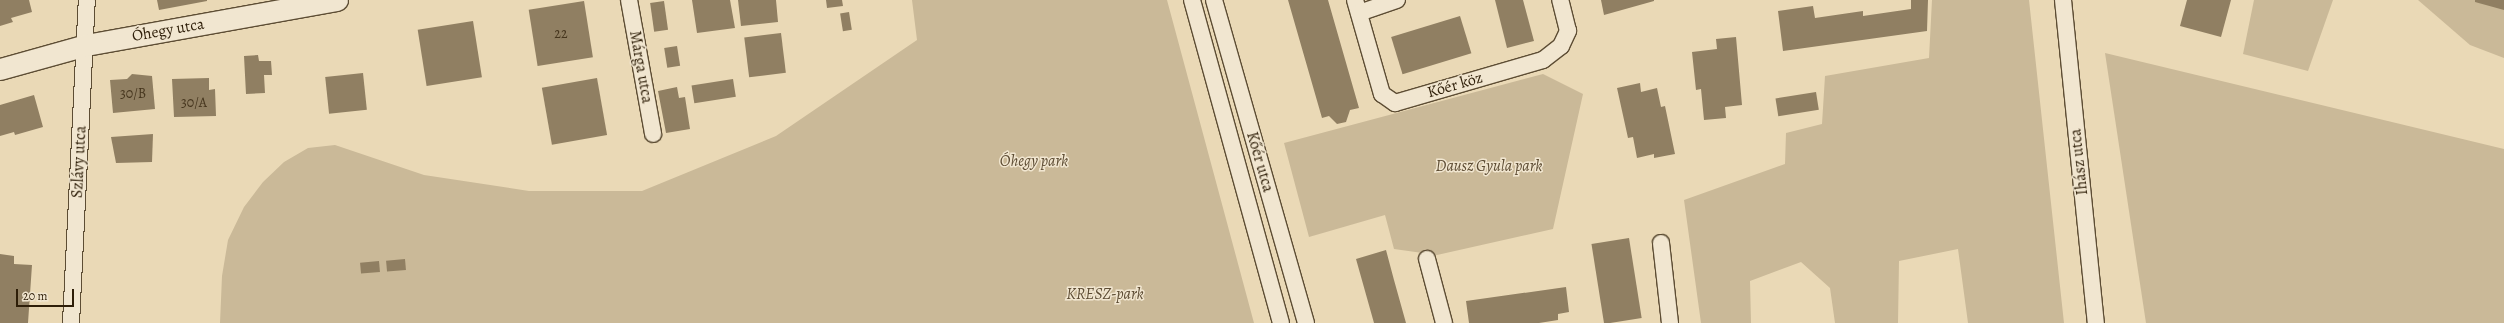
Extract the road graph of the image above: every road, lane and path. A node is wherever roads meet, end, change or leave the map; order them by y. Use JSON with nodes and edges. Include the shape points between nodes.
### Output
{"nodes":[{"id":1,"x":87,"y":0,"type":"edge"},
{"id":2,"x":337,"y":0,"type":"edge"},
{"id":3,"x":629,"y":0,"type":"edge"},
{"id":4,"x":1192,"y":0,"type":"edge"},
{"id":5,"x":1214,"y":0,"type":"edge"},
{"id":6,"x":1397,"y":0,"type":"edge"},
{"id":7,"x":1560,"y":0,"type":"edge"},
{"id":8,"x":2063,"y":0,"type":"edge"},
{"id":9,"x":1357,"y":7,"type":"edge"},
{"id":10,"x":86,"y":45,"type":"junction"},
{"id":11,"x":0,"y":68,"type":"edge"},
{"id":12,"x":653,"y":134,"type":"dead end"},
{"id":13,"x":1661,"y":243,"type":"dead end"},
{"id":14,"x":1427,"y":259,"type":"dead end"},
{"id":15,"x":71,"y":323,"type":"edge"},
{"id":16,"x":1281,"y":323,"type":"edge"},
{"id":17,"x":1306,"y":323,"type":"edge"},
{"id":18,"x":1444,"y":323,"type":"edge"},
{"id":19,"x":1670,"y":323,"type":"edge"},
{"id":20,"x":2096,"y":323,"type":"edge"}],
"edges":[{"from":1,"to":10,"type":"street","name":"Szlávy utca"},
{"from":2,"to":10,"type":"street","name":"Óhegy utca"},
{"from":3,"to":12,"type":"street","name":"Márga utca"},
{"from":4,"to":16,"type":"street","name":"Kőér utca"},
{"from":5,"to":17,"type":"street","name":"Kőér utca"},
{"from":6,"to":9,"type":"street","name":"Kőér köz"},
{"from":7,"to":9,"type":"street","name":"Kőér köz","via":[[1568,31],[1561,46],[1543,60],[1395,102],[1382,94]]},
{"from":8,"to":20,"type":"street","name":"Ihász utca"},
{"from":10,"to":11,"type":"street","name":"Óhegy utca"},
{"from":10,"to":15,"type":"street","name":"Szlávy utca"},
{"from":13,"to":19,"type":"street"},
{"from":14,"to":18,"type":"street"}]}
